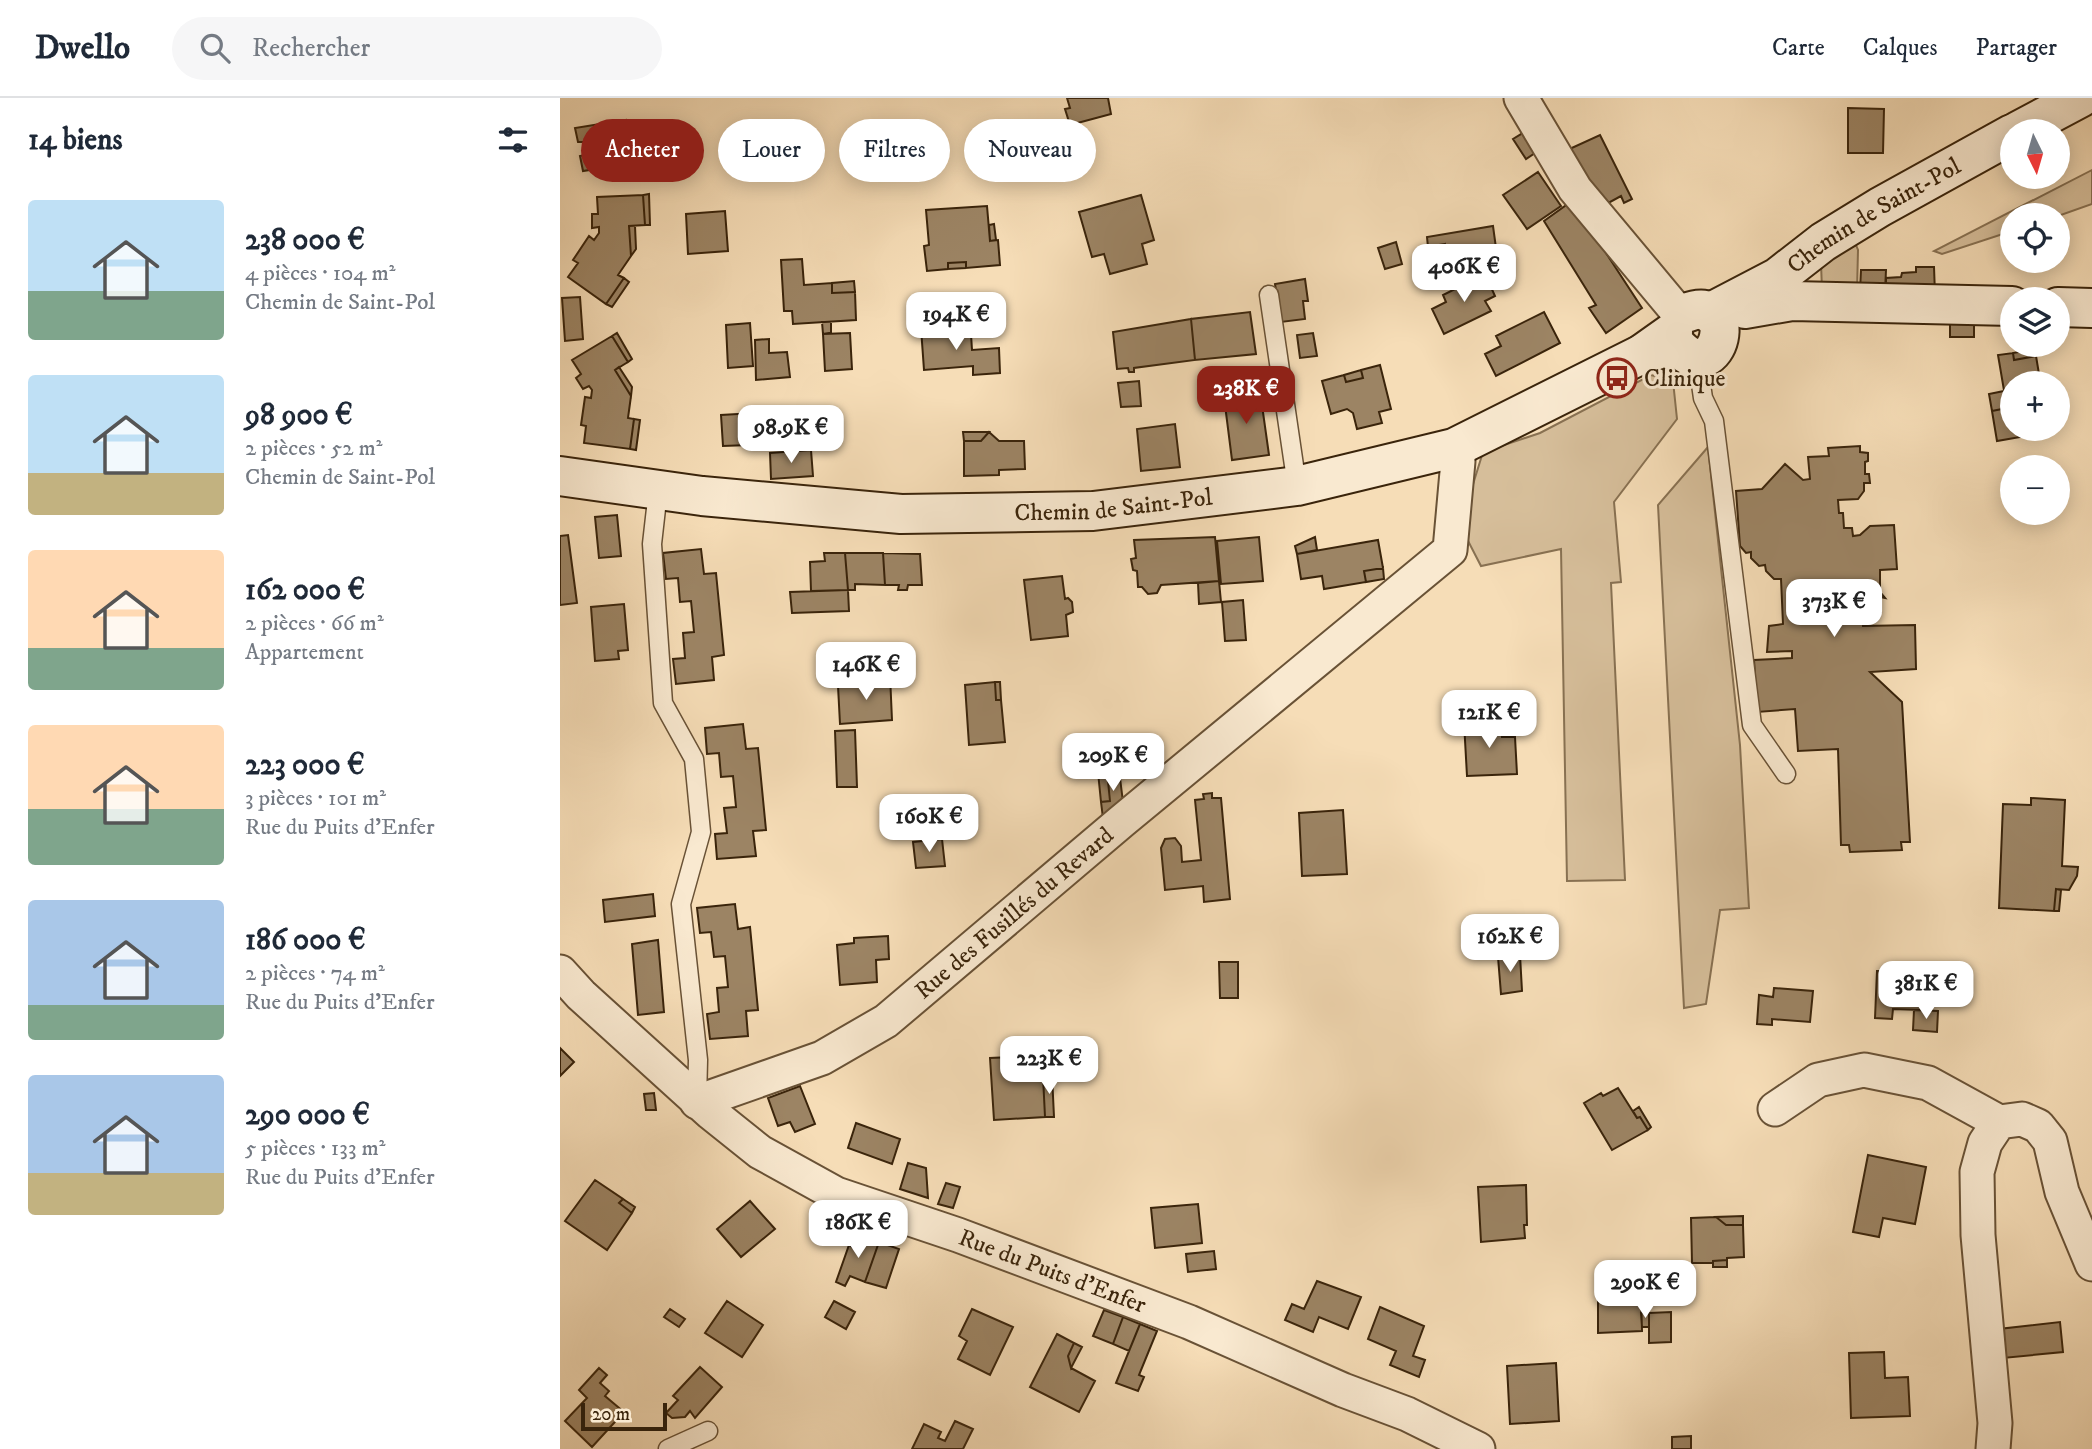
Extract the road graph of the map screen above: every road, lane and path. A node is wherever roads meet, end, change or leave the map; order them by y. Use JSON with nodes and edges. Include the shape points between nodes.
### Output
{"nodes":[{"id":1,"x":1521,"y":98,"type":"edge"},
{"id":2,"x":2080,"y":98,"type":"edge"},
{"id":3,"x":2041,"y":119,"type":"edge"},
{"id":4,"x":2000,"y":141,"type":"edge"},
{"id":5,"x":1269,"y":295,"type":"dead end"},
{"id":6,"x":2000,"y":306,"type":"edge"},
{"id":7,"x":2070,"y":307,"type":"edge"},
{"id":8,"x":2092,"y":308,"type":"edge"},
{"id":9,"x":1696,"y":330,"type":"junction"},
{"id":10,"x":1454,"y":448,"type":"junction"},
{"id":11,"x":560,"y":476,"type":"edge"},
{"id":12,"x":1297,"y":486,"type":"junction"},
{"id":13,"x":658,"y":491,"type":"junction"},
{"id":14,"x":1787,"y":774,"type":"dead end"},
{"id":15,"x":560,"y":972,"type":"edge"},
{"id":16,"x":697,"y":1102,"type":"junction"},
{"id":17,"x":1774,"y":1109,"type":"dead end"},
{"id":18,"x":1999,"y":1122,"type":"junction"},
{"id":19,"x":2092,"y":1264,"type":"edge"},
{"id":20,"x":1407,"y":1414,"type":"junction"},
{"id":21,"x":708,"y":1431,"type":"dead end"},
{"id":22,"x":668,"y":1449,"type":"edge"},
{"id":23,"x":1427,"y":1449,"type":"edge"},
{"id":24,"x":1478,"y":1449,"type":"edge"},
{"id":25,"x":1993,"y":1449,"type":"edge"}],
"edges":[{"from":1,"to":9,"type":"street","via":[[1574,189]]},
{"from":2,"to":3,"type":"main road"},
{"from":4,"to":9,"type":"main road","name":"Chemin de Saint-Pol","via":[[1880,206]]},
{"from":5,"to":12,"type":"lane"},
{"from":6,"to":9,"type":"main road","via":[[1792,301]]},
{"from":7,"to":8,"type":"main road"},
{"from":9,"to":10,"type":"main road","name":"Chemin de Saint-Pol"},
{"from":9,"to":14,"type":"lane","via":[[1703,398],[1714,421],[1752,725]]},
{"from":10,"to":12,"type":"main road","name":"Chemin de Saint-Pol"},
{"from":10,"to":16,"type":"street","name":"Rue des Fusillés du Revard","via":[[1458,461],[1450,551],[886,1021],[822,1058]]},
{"from":11,"to":13,"type":"main road","name":"Chemin de Saint-Pol"},
{"from":12,"to":13,"type":"main road","name":"Chemin de Saint-Pol","via":[[1093,511],[901,514]]},
{"from":13,"to":16,"type":"lane","via":[[652,544],[663,703],[694,759],[701,832],[681,904],[698,1060]]},
{"from":15,"to":16,"type":"street","name":"Rue du Puits d'Enfer"},
{"from":16,"to":20,"type":"street","name":"Rue du Puits d'Enfer","via":[[760,1152],[836,1194],[1176,1317]]},
{"from":17,"to":18,"type":"street","via":[[1818,1080],[1864,1070],[1928,1083]]},
{"from":18,"to":19,"type":"street","via":[[2022,1119],[2038,1126],[2050,1141],[2062,1192]]},
{"from":18,"to":25,"type":"street","via":[[1985,1143],[1977,1172]]},
{"from":20,"to":23,"type":"street"},
{"from":20,"to":24,"type":"street","name":"Rue du Puits d'Enfer"},
{"from":21,"to":22,"type":"lane"}]}
